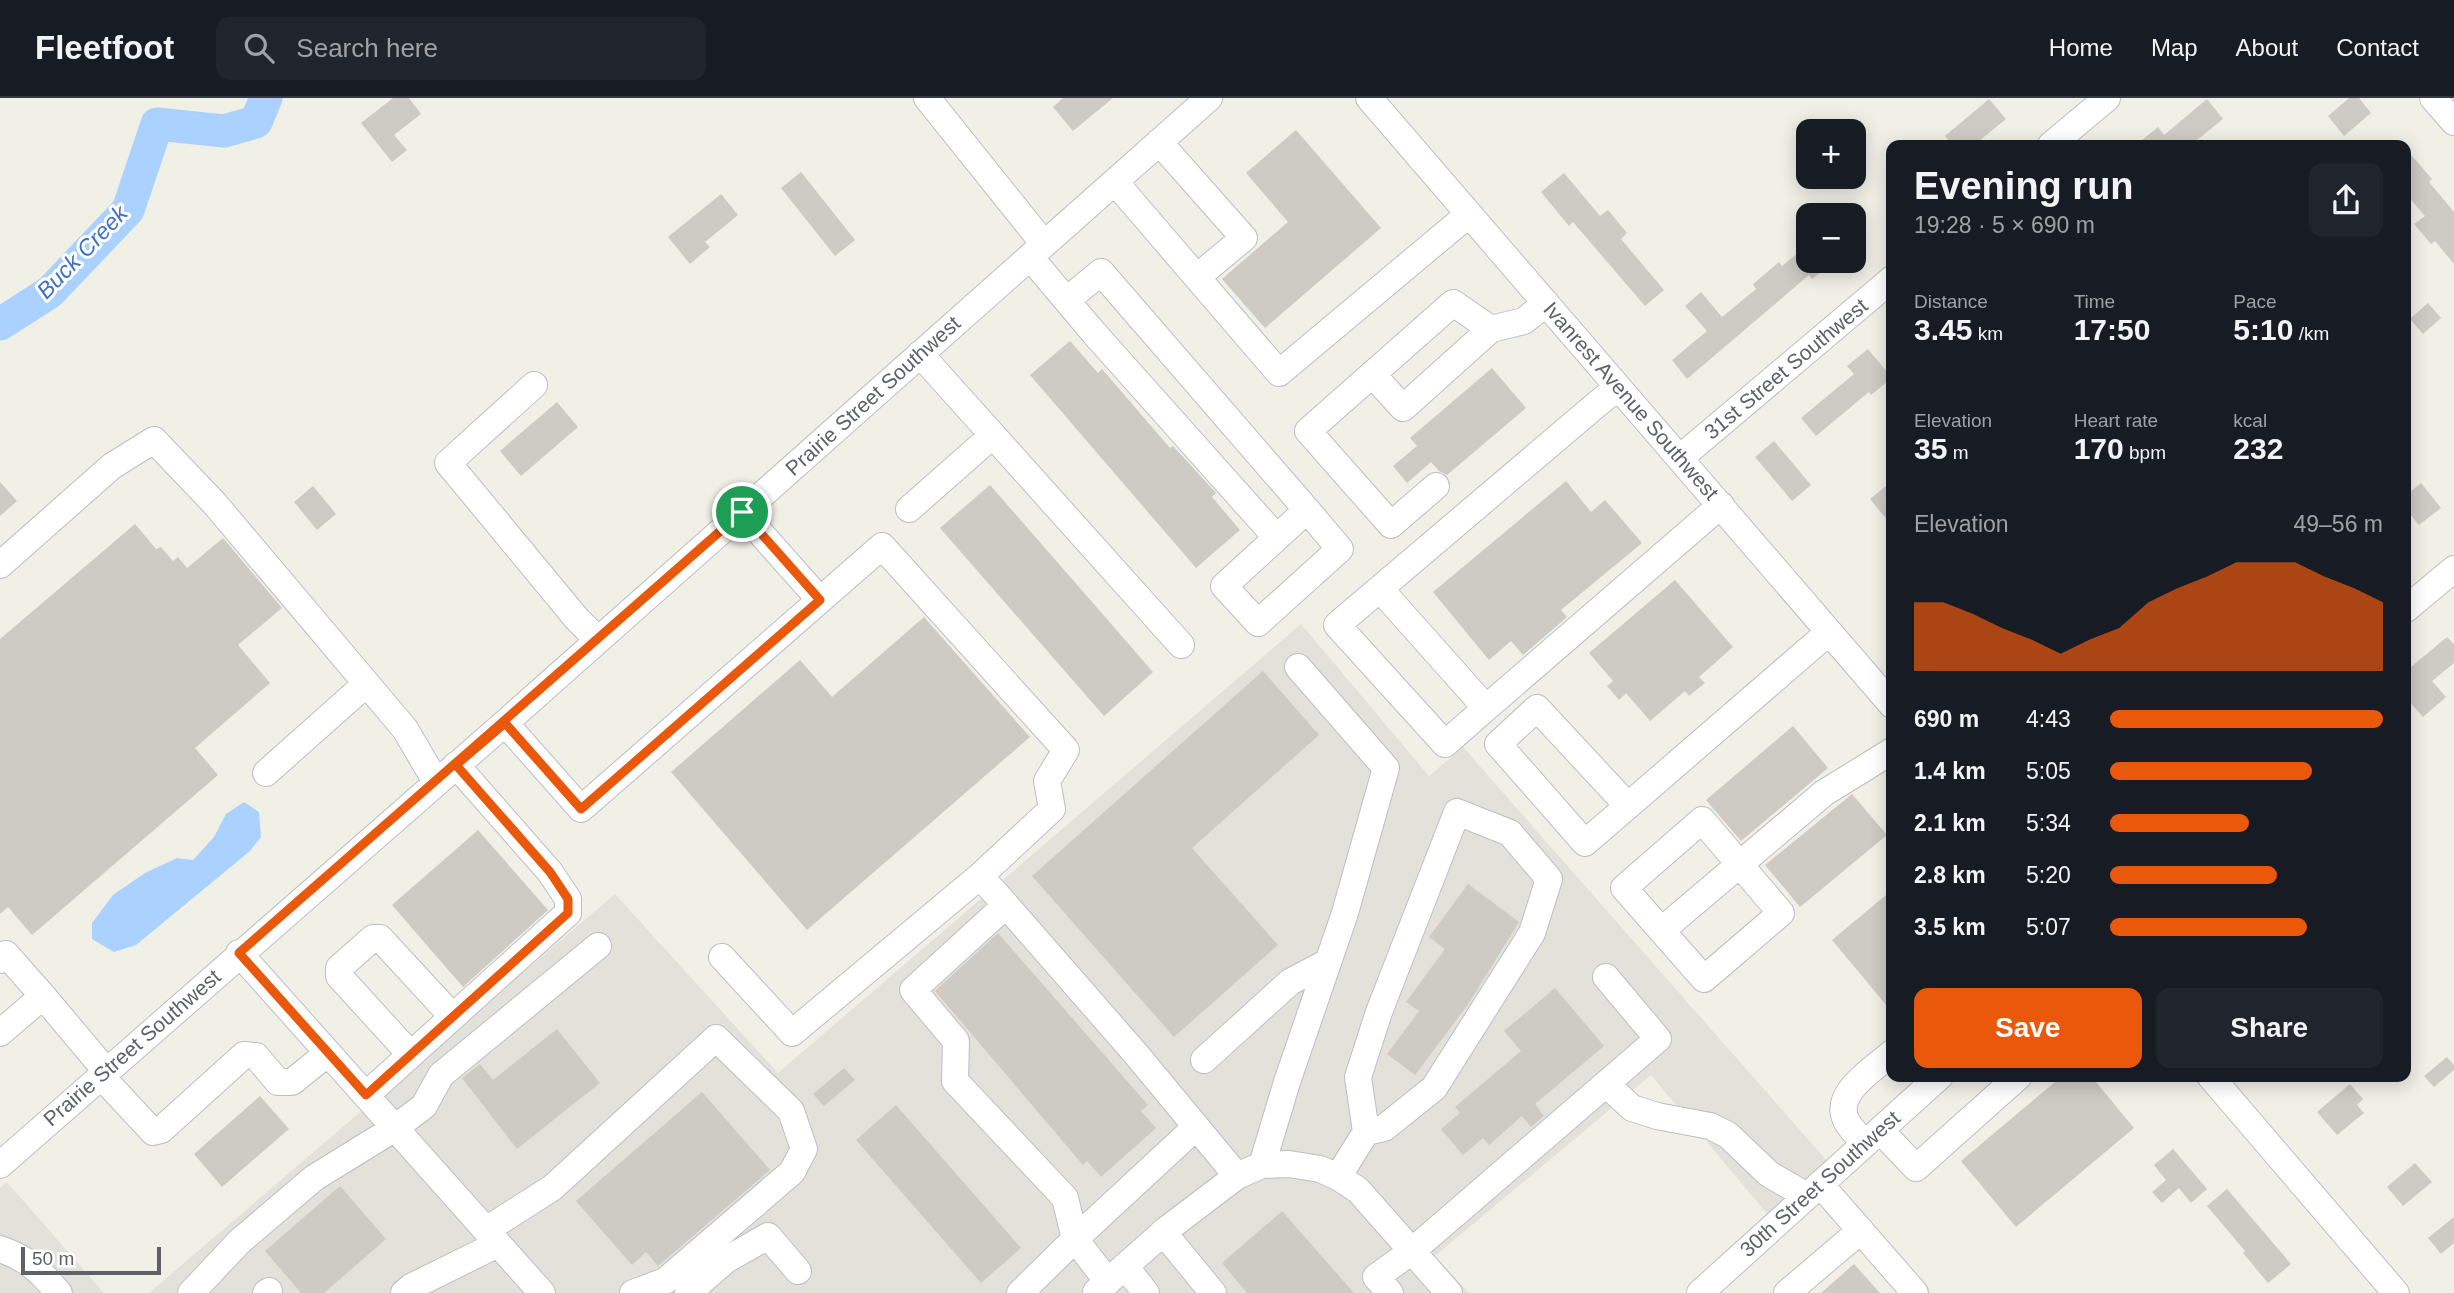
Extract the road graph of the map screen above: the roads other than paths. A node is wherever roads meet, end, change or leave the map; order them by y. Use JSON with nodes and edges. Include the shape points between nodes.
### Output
{"nodes":[{"id":1,"x":927,"y":98,"type":"edge"},
{"id":2,"x":1209,"y":98,"type":"edge"},
{"id":3,"x":1369,"y":98,"type":"edge"},
{"id":4,"x":2107,"y":98,"type":"edge"},
{"id":5,"x":2433,"y":98,"type":"edge"},
{"id":6,"x":2454,"y":122,"type":"edge"},
{"id":7,"x":2057,"y":140,"type":"edge"},
{"id":8,"x":1159,"y":142,"type":"junction"},
{"id":9,"x":1115,"y":182,"type":"junction"},
{"id":10,"x":1469,"y":214,"type":"junction"},
{"id":11,"x":1037,"y":251,"type":"junction"},
{"id":12,"x":1198,"y":278,"type":"junction"},
{"id":13,"x":1886,"y":284,"type":"edge"},
{"id":14,"x":1067,"y":300,"type":"junction"},
{"id":15,"x":1546,"y":303,"type":"junction"},
{"id":16,"x":1491,"y":329,"type":"junction"},
{"id":17,"x":920,"y":354,"type":"junction"},
{"id":18,"x":1372,"y":374,"type":"junction"},
{"id":19,"x":534,"y":385,"type":"dead end"},
{"id":20,"x":1618,"y":387,"type":"junction"},
{"id":21,"x":993,"y":435,"type":"junction"},
{"id":22,"x":1679,"y":458,"type":"junction"},
{"id":23,"x":1436,"y":486,"type":"dead end"},
{"id":24,"x":1721,"y":505,"type":"junction"},
{"id":25,"x":909,"y":509,"type":"dead end"},
{"id":26,"x":1307,"y":510,"type":"junction"},
{"id":27,"x":742,"y":512,"type":"junction"},
{"id":28,"x":1276,"y":537,"type":"junction"},
{"id":29,"x":0,"y":565,"type":"edge"},
{"id":30,"x":2454,"y":569,"type":"edge"},
{"id":31,"x":1380,"y":589,"type":"junction"},
{"id":32,"x":820,"y":600,"type":"junction"},
{"id":33,"x":2411,"y":605,"type":"edge"},
{"id":34,"x":1829,"y":632,"type":"junction"},
{"id":35,"x":598,"y":640,"type":"junction"},
{"id":36,"x":1181,"y":645,"type":"dead end"},
{"id":37,"x":1298,"y":667,"type":"dead end"},
{"id":38,"x":366,"y":684,"type":"junction"},
{"id":39,"x":1886,"y":698,"type":"edge"},
{"id":40,"x":1486,"y":708,"type":"junction"},
{"id":41,"x":505,"y":723,"type":"junction"},
{"id":42,"x":1886,"y":755,"type":"edge"},
{"id":43,"x":456,"y":765,"type":"junction"},
{"id":44,"x":266,"y":773,"type":"dead end"},
{"id":45,"x":436,"y":782,"type":"junction"},
{"id":46,"x":1628,"y":806,"type":"junction"},
{"id":47,"x":1740,"y":864,"type":"junction"},
{"id":48,"x":980,"y":876,"type":"junction"},
{"id":49,"x":1006,"y":905,"type":"junction"},
{"id":50,"x":1662,"y":930,"type":"junction"},
{"id":51,"x":598,"y":946,"type":"dead end"},
{"id":52,"x":239,"y":953,"type":"junction"},
{"id":53,"x":722,"y":957,"type":"dead end"},
{"id":54,"x":0,"y":960,"type":"edge"},
{"id":55,"x":1328,"y":962,"type":"junction"},
{"id":56,"x":1606,"y":977,"type":"dead end"},
{"id":57,"x":43,"y":996,"type":"junction"},
{"id":58,"x":452,"y":1016,"type":"junction"},
{"id":59,"x":0,"y":1032,"type":"edge"},
{"id":60,"x":328,"y":1053,"type":"junction"},
{"id":61,"x":410,"y":1054,"type":"junction"},
{"id":62,"x":1886,"y":1059,"type":"edge"},
{"id":63,"x":1204,"y":1060,"type":"dead end"},
{"id":64,"x":104,"y":1073,"type":"junction"},
{"id":65,"x":1933,"y":1082,"type":"edge"},
{"id":66,"x":2012,"y":1082,"type":"edge"},
{"id":67,"x":2215,"y":1082,"type":"edge"},
{"id":68,"x":1606,"y":1084,"type":"junction"},
{"id":69,"x":366,"y":1095,"type":"junction"},
{"id":70,"x":1196,"y":1127,"type":"junction"},
{"id":71,"x":395,"y":1128,"type":"junction"},
{"id":72,"x":1367,"y":1132,"type":"junction"},
{"id":73,"x":1873,"y":1137,"type":"junction"},
{"id":74,"x":0,"y":1165,"type":"edge"},
{"id":75,"x":1262,"y":1165,"type":"junction"},
{"id":76,"x":1237,"y":1176,"type":"junction"},
{"id":77,"x":1338,"y":1177,"type":"junction"},
{"id":78,"x":1813,"y":1190,"type":"junction"},
{"id":79,"x":1860,"y":1231,"type":"junction"},
{"id":80,"x":1163,"y":1232,"type":"junction"},
{"id":81,"x":492,"y":1237,"type":"junction"},
{"id":82,"x":1074,"y":1238,"type":"junction"},
{"id":83,"x":0,"y":1249,"type":"edge"},
{"id":84,"x":1412,"y":1251,"type":"junction"},
{"id":85,"x":798,"y":1271,"type":"dead end"},
{"id":86,"x":1109,"y":1280,"type":"edge"},
{"id":87,"x":1715,"y":1288,"type":"edge"},
{"id":88,"x":60,"y":1293,"type":"edge"},
{"id":89,"x":191,"y":1293,"type":"edge"},
{"id":90,"x":404,"y":1293,"type":"edge"},
{"id":91,"x":542,"y":1293,"type":"edge"},
{"id":92,"x":633,"y":1293,"type":"edge"},
{"id":93,"x":688,"y":1293,"type":"edge"},
{"id":94,"x":1020,"y":1293,"type":"edge"},
{"id":95,"x":1146,"y":1293,"type":"edge"},
{"id":96,"x":1213,"y":1293,"type":"edge"},
{"id":97,"x":1390,"y":1293,"type":"edge"},
{"id":98,"x":1449,"y":1293,"type":"edge"},
{"id":99,"x":1787,"y":1293,"type":"edge"},
{"id":100,"x":1915,"y":1293,"type":"edge"},
{"id":101,"x":2396,"y":1293,"type":"edge"}],
"edges":[{"from":1,"to":11,"type":"street"},
{"from":2,"to":8,"type":"street","name":"Prairie Street Southwest"},
{"from":3,"to":10,"type":"street","name":"Ivanrest Avenue Southwest"},
{"from":4,"to":7,"type":"street"},
{"from":5,"to":6,"type":"street"},
{"from":8,"to":9,"type":"street","name":"Prairie Street Southwest"},
{"from":8,"to":12,"type":"street","via":[[1244,238]]},
{"from":9,"to":11,"type":"street","name":"Prairie Street Southwest"},
{"from":9,"to":12,"type":"street"},
{"from":10,"to":12,"type":"street","via":[[1279,373]]},
{"from":10,"to":15,"type":"street","name":"Ivanrest Avenue Southwest"},
{"from":11,"to":14,"type":"street"},
{"from":11,"to":17,"type":"street","name":"Prairie Street Southwest"},
{"from":13,"to":22,"type":"street","name":"31st Street Southwest"},
{"from":14,"to":26,"type":"street","via":[[1101,272]]},
{"from":14,"to":28,"type":"street"},
{"from":15,"to":16,"type":"street","via":[[1524,321]]},
{"from":15,"to":20,"type":"street","name":"Ivanrest Avenue Southwest"},
{"from":16,"to":18,"type":"street","via":[[1453,303]]},
{"from":16,"to":18,"type":"street","via":[[1403,408]]},
{"from":17,"to":21,"type":"street"},
{"from":17,"to":27,"type":"street","name":"Prairie Street Southwest"},
{"from":18,"to":23,"type":"street","via":[[1308,431],[1391,525]]},
{"from":19,"to":35,"type":"street","via":[[448,463]]},
{"from":20,"to":22,"type":"street","name":"Ivanrest Avenue Southwest"},
{"from":20,"to":31,"type":"street"},
{"from":21,"to":25,"type":"street"},
{"from":21,"to":36,"type":"street"},
{"from":22,"to":24,"type":"street","name":"Ivanrest Avenue Southwest"},
{"from":24,"to":34,"type":"street","name":"Ivanrest Avenue Southwest"},
{"from":24,"to":40,"type":"street"},
{"from":26,"to":28,"type":"street"},
{"from":26,"to":28,"type":"street","via":[[1340,549],[1258,623],[1224,586]]},
{"from":27,"to":32,"type":"street"},
{"from":27,"to":35,"type":"street","name":"Prairie Street Southwest"},
{"from":29,"to":38,"type":"street","via":[[112,466],[154,440],[215,504]]},
{"from":30,"to":33,"type":"street"},
{"from":31,"to":40,"type":"street"},
{"from":31,"to":40,"type":"street","via":[[1337,625],[1446,744]]},
{"from":32,"to":41,"type":"street","via":[[581,809]]},
{"from":32,"to":48,"type":"street","via":[[882,546],[1066,750],[1047,781],[1052,809]]},
{"from":34,"to":39,"type":"street","name":"Ivanrest Avenue Southwest"},
{"from":34,"to":46,"type":"street"},
{"from":35,"to":41,"type":"street","name":"Prairie Street Southwest"},
{"from":37,"to":55,"type":"street","via":[[1386,768]]},
{"from":38,"to":44,"type":"street"},
{"from":38,"to":45,"type":"street","via":[[405,729]]},
{"from":41,"to":43,"type":"street","name":"Prairie Street Southwest"},
{"from":42,"to":47,"type":"street","via":[[1824,793]]},
{"from":43,"to":45,"type":"street","name":"Prairie Street Southwest"},
{"from":43,"to":58,"type":"street","via":[[550,872],[568,899],[568,913]]},
{"from":45,"to":52,"type":"street","name":"Prairie Street Southwest"},
{"from":46,"to":46,"type":"street","via":[[1585,843],[1498,744],[1537,708]]},
{"from":47,"to":50,"type":"street"},
{"from":47,"to":50,"type":"street","via":[[1702,820],[1624,888]]},
{"from":47,"to":50,"type":"street","via":[[1781,913],[1704,979]]},
{"from":48,"to":49,"type":"street"},
{"from":48,"to":53,"type":"street","via":[[792,1033]]},
{"from":49,"to":70,"type":"street"},
{"from":49,"to":82,"type":"street","via":[[913,990],[956,1041],[955,1081],[1065,1198]]},
{"from":51,"to":71,"type":"street","via":[[441,1075],[424,1106]]},
{"from":52,"to":60,"type":"street"},
{"from":52,"to":64,"type":"street","name":"Prairie Street Southwest"},
{"from":54,"to":57,"type":"street","via":[[6,954]]},
{"from":55,"to":63,"type":"street","via":[[1290,982]]},
{"from":55,"to":75,"type":"street"},
{"from":56,"to":68,"type":"street","via":[[1658,1039]]},
{"from":57,"to":59,"type":"street"},
{"from":57,"to":64,"type":"street"},
{"from":58,"to":61,"type":"street"},
{"from":58,"to":61,"type":"street","via":[[380,937],[339,968],[339,976]]},
{"from":60,"to":64,"type":"street","via":[[292,1082],[278,1082],[256,1056],[244,1055],[161,1130],[153,1132]]},
{"from":60,"to":69,"type":"street"},
{"from":61,"to":69,"type":"street"},
{"from":62,"to":73,"type":"street","via":[[1849,1091],[1843,1105],[1846,1121]]},
{"from":64,"to":74,"type":"street","name":"Prairie Street Southwest"},
{"from":65,"to":73,"type":"street","name":"30th Street Southwest"},
{"from":66,"to":73,"type":"street","via":[[1916,1168]]},
{"from":67,"to":101,"type":"street"},
{"from":68,"to":78,"type":"street","via":[[1632,1108],[1710,1126],[1728,1135],[1769,1174]]},
{"from":68,"to":84,"type":"street"},
{"from":69,"to":71,"type":"street"},
{"from":70,"to":76,"type":"street"},
{"from":70,"to":82,"type":"street"},
{"from":71,"to":81,"type":"street"},
{"from":71,"to":89,"type":"street","via":[[314,1178],[239,1242]]},
{"from":72,"to":72,"type":"street","via":[[1358,1077],[1457,812],[1510,833],[1549,879],[1532,933],[1434,1088],[1384,1128]]},
{"from":72,"to":77,"type":"street"},
{"from":73,"to":78,"type":"street","name":"30th Street Southwest"},
{"from":75,"to":76,"type":"street"},
{"from":75,"to":77,"type":"street","via":[[1289,1164]]},
{"from":76,"to":80,"type":"street"},
{"from":77,"to":84,"type":"street","via":[[1358,1191]]},
{"from":78,"to":79,"type":"street"},
{"from":78,"to":87,"type":"street","name":"30th Street Southwest"},
{"from":79,"to":99,"type":"street"},
{"from":79,"to":100,"type":"street"},
{"from":80,"to":86,"type":"street"},
{"from":80,"to":96,"type":"street"},
{"from":81,"to":90,"type":"street"},
{"from":81,"to":91,"type":"street"},
{"from":81,"to":92,"type":"street","via":[[716,1038],[791,1111],[804,1149],[792,1172],[665,1281]]},
{"from":82,"to":86,"type":"street"},
{"from":82,"to":94,"type":"street"},
{"from":83,"to":88,"type":"street","via":[[36,1266]]},
{"from":84,"to":97,"type":"street","via":[[1376,1277]]},
{"from":84,"to":98,"type":"street"},
{"from":85,"to":93,"type":"street","via":[[768,1236],[726,1260]]},
{"from":86,"to":95,"type":"street"}]}
